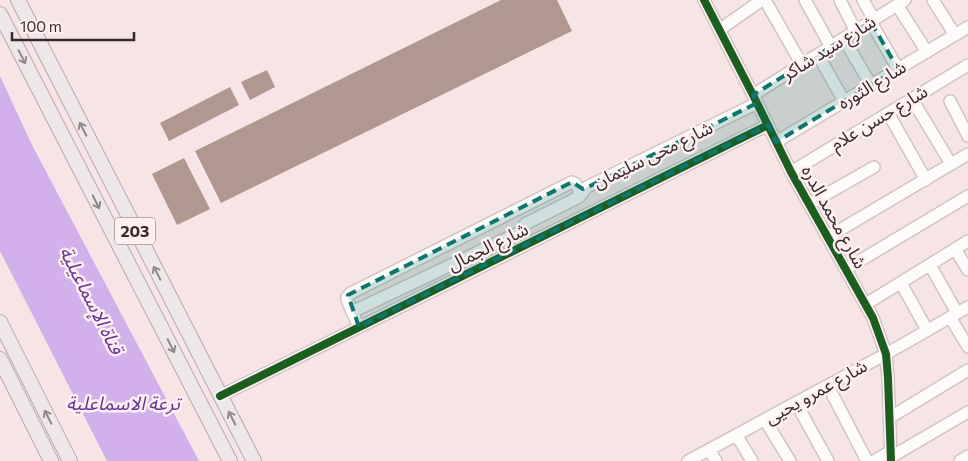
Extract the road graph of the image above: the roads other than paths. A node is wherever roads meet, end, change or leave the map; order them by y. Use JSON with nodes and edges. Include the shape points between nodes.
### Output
{"nodes":[{"id":1,"x":18,"y":0,"type":"edge"},
{"id":2,"x":704,"y":0,"type":"edge"},
{"id":3,"x":764,"y":0,"type":"edge"},
{"id":4,"x":805,"y":0,"type":"edge"},
{"id":5,"x":840,"y":0,"type":"edge"},
{"id":6,"x":863,"y":0,"type":"edge"},
{"id":7,"x":933,"y":0,"type":"edge"},
{"id":8,"x":900,"y":2,"type":"edge"},
{"id":9,"x":0,"y":14,"type":"edge"},
{"id":10,"x":872,"y":21,"type":"junction"},
{"id":11,"x":968,"y":27,"type":"edge"},
{"id":12,"x":720,"y":30,"type":"junction"},
{"id":13,"x":856,"y":32,"type":"junction"},
{"id":14,"x":955,"y":35,"type":"junction"},
{"id":15,"x":844,"y":39,"type":"junction"},
{"id":16,"x":831,"y":47,"type":"junction"},
{"id":17,"x":927,"y":52,"type":"junction"},
{"id":18,"x":818,"y":55,"type":"junction"},
{"id":19,"x":802,"y":65,"type":"junction"},
{"id":20,"x":968,"y":65,"type":"edge"},
{"id":21,"x":898,"y":69,"type":"junction"},
{"id":22,"x":871,"y":85,"type":"junction"},
{"id":23,"x":755,"y":99,"type":"junction"},
{"id":24,"x":912,"y":99,"type":"junction"},
{"id":25,"x":950,"y":101,"type":"dead end"},
{"id":26,"x":844,"y":102,"type":"junction"},
{"id":27,"x":968,"y":109,"type":"edge"},
{"id":28,"x":888,"y":113,"type":"junction"},
{"id":29,"x":957,"y":115,"type":"junction"},
{"id":30,"x":768,"y":125,"type":"junction"},
{"id":31,"x":968,"y":136,"type":"edge"},
{"id":32,"x":776,"y":142,"type":"junction"},
{"id":33,"x":968,"y":154,"type":"edge"},
{"id":34,"x":951,"y":164,"type":"junction"},
{"id":35,"x":874,"y":167,"type":"dead end"},
{"id":36,"x":791,"y":172,"type":"junction"},
{"id":37,"x":926,"y":180,"type":"junction"},
{"id":38,"x":581,"y":195,"type":"junction"},
{"id":39,"x":967,"y":200,"type":"edge"},
{"id":40,"x":809,"y":204,"type":"junction"},
{"id":41,"x":517,"y":210,"type":"junction"},
{"id":42,"x":525,"y":224,"type":"junction"},
{"id":43,"x":516,"y":234,"type":"dead end"},
{"id":44,"x":828,"y":237,"type":"junction"},
{"id":45,"x":460,"y":238,"type":"junction"},
{"id":46,"x":534,"y":241,"type":"junction"},
{"id":47,"x":968,"y":241,"type":"edge"},
{"id":48,"x":956,"y":249,"type":"junction"},
{"id":49,"x":469,"y":256,"type":"junction"},
{"id":50,"x":930,"y":265,"type":"junction"},
{"id":51,"x":403,"y":267,"type":"junction"},
{"id":52,"x":846,"y":269,"type":"junction"},
{"id":53,"x":968,"y":270,"type":"edge"},
{"id":54,"x":440,"y":271,"type":"junction"},
{"id":55,"x":901,"y":283,"type":"junction"},
{"id":56,"x":446,"y":284,"type":"junction"},
{"id":57,"x":411,"y":285,"type":"junction"},
{"id":58,"x":418,"y":298,"type":"junction"},
{"id":59,"x":866,"y":304,"type":"junction"},
{"id":60,"x":968,"y":307,"type":"edge"},
{"id":61,"x":352,"y":312,"type":"junction"},
{"id":62,"x":954,"y":315,"type":"junction"},
{"id":63,"x":0,"y":322,"type":"edge"},
{"id":64,"x":359,"y":327,"type":"junction"},
{"id":65,"x":927,"y":330,"type":"junction"},
{"id":66,"x":968,"y":347,"type":"edge"},
{"id":67,"x":886,"y":354,"type":"junction"},
{"id":68,"x":0,"y":359,"type":"edge"},
{"id":69,"x":968,"y":370,"type":"edge"},
{"id":70,"x":4,"y":375,"type":"edge"},
{"id":71,"x":828,"y":386,"type":"junction"},
{"id":72,"x":220,"y":396,"type":"junction"},
{"id":73,"x":796,"y":403,"type":"junction"},
{"id":74,"x":968,"y":412,"type":"edge"},
{"id":75,"x":889,"y":418,"type":"junction"},
{"id":76,"x":765,"y":420,"type":"junction"},
{"id":77,"x":736,"y":436,"type":"junction"},
{"id":78,"x":709,"y":450,"type":"junction"},
{"id":79,"x":891,"y":456,"type":"edge"},
{"id":80,"x":968,"y":456,"type":"edge"},
{"id":81,"x":51,"y":461,"type":"edge"},
{"id":82,"x":70,"y":461,"type":"edge"},
{"id":83,"x":230,"y":461,"type":"edge"},
{"id":84,"x":254,"y":461,"type":"edge"},
{"id":85,"x":688,"y":461,"type":"edge"},
{"id":86,"x":716,"y":461,"type":"edge"},
{"id":87,"x":752,"y":461,"type":"edge"},
{"id":88,"x":790,"y":461,"type":"edge"},
{"id":89,"x":828,"y":461,"type":"edge"},
{"id":90,"x":867,"y":461,"type":"edge"},
{"id":91,"x":874,"y":461,"type":"edge"},
{"id":92,"x":960,"y":461,"type":"edge"}],
"edges":[{"from":72,"to":1,"type":"main road","number":"203","one_way":true},
{"from":2,"to":12,"type":"street","name":"شارع محمد الدره"},
{"from":3,"to":12,"type":"street"},
{"from":3,"to":19,"type":"street"},
{"from":4,"to":16,"type":"street"},
{"from":5,"to":13,"type":"street"},
{"from":6,"to":10,"type":"street"},
{"from":7,"to":14,"type":"street"},
{"from":8,"to":10,"type":"street","name":"شارع سيد شاكر"},
{"from":8,"to":17,"type":"street"},
{"from":9,"to":83,"type":"main road","number":"203","one_way":true},
{"from":10,"to":13,"type":"street","name":"شارع سيد شاكر"},
{"from":10,"to":21,"type":"street"},
{"from":11,"to":14,"type":"street","name":"شارع الثوره"},
{"from":12,"to":23,"type":"street","name":"شارع محمد الدره"},
{"from":13,"to":15,"type":"street","name":"شارع سيد شاكر"},
{"from":14,"to":17,"type":"street","name":"شارع الثوره"},
{"from":15,"to":16,"type":"street","name":"شارع سيد شاكر"},
{"from":15,"to":22,"type":"street"},
{"from":16,"to":18,"type":"street","name":"شارع سيد شاكر"},
{"from":17,"to":21,"type":"street","name":"شارع الثوره"},
{"from":18,"to":19,"type":"street","name":"شارع سيد شاكر"},
{"from":18,"to":26,"type":"street"},
{"from":19,"to":23,"type":"street","name":"شارع سيد شاكر"},
{"from":20,"to":24,"type":"street","name":"شارع حسن علام"},
{"from":21,"to":22,"type":"street","name":"شارع الثوره"},
{"from":22,"to":26,"type":"street","name":"شارع الثوره"},
{"from":23,"to":30,"type":"street","name":"شارع محمد الدره"},
{"from":23,"to":38,"type":"street","name":"شارع محى سليمان","via":[[587,187]]},
{"from":24,"to":28,"type":"street","name":"شارع حسن علام"},
{"from":24,"to":34,"type":"street"},
{"from":25,"to":29,"type":"street"},
{"from":26,"to":32,"type":"street","name":"شارع الثوره"},
{"from":27,"to":29,"type":"street"},
{"from":28,"to":36,"type":"street","name":"شارع حسن علام"},
{"from":28,"to":37,"type":"street"},
{"from":29,"to":31,"type":"street"},
{"from":30,"to":32,"type":"street","name":"شارع محمد الدره"},
{"from":30,"to":46,"type":"street","name":"شارع الجمال"},
{"from":32,"to":36,"type":"street","name":"شارع محمد الدره"},
{"from":33,"to":34,"type":"street"},
{"from":34,"to":37,"type":"street"},
{"from":35,"to":40,"type":"street"},
{"from":36,"to":40,"type":"street","name":"شارع محمد الدره"},
{"from":37,"to":44,"type":"street"},
{"from":38,"to":41,"type":"street","via":[[572,182]]},
{"from":38,"to":42,"type":"street","name":"شارع محى سليمان"},
{"from":39,"to":52,"type":"street"},
{"from":40,"to":44,"type":"street","name":"شارع محمد الدره"},
{"from":41,"to":42,"type":"street"},
{"from":41,"to":45,"type":"street"},
{"from":42,"to":46,"type":"street"},
{"from":43,"to":49,"type":"street"},
{"from":44,"to":52,"type":"street","name":"شارع محمد الدره"},
{"from":45,"to":49,"type":"street"},
{"from":45,"to":51,"type":"street"},
{"from":46,"to":56,"type":"street","name":"شارع الجمال"},
{"from":47,"to":48,"type":"street"},
{"from":48,"to":50,"type":"street"},
{"from":48,"to":53,"type":"street"},
{"from":49,"to":54,"type":"street"},
{"from":50,"to":55,"type":"street"},
{"from":50,"to":62,"type":"street"},
{"from":51,"to":57,"type":"street"},
{"from":51,"to":61,"type":"street","via":[[348,294]]},
{"from":52,"to":59,"type":"street","name":"شارع محمد الدره"},
{"from":54,"to":56,"type":"street"},
{"from":54,"to":57,"type":"street"},
{"from":55,"to":59,"type":"street"},
{"from":55,"to":65,"type":"street"},
{"from":56,"to":58,"type":"street","name":"شارع الجمال"},
{"from":57,"to":58,"type":"street"},
{"from":57,"to":61,"type":"street"},
{"from":58,"to":64,"type":"street","name":"شارع الجمال"},
{"from":59,"to":67,"type":"street","name":"شارع محمد الدره"},
{"from":60,"to":62,"type":"street","name":"شارع عمرو يحيى"},
{"from":61,"to":64,"type":"street"},
{"from":62,"to":65,"type":"street","name":"شارع عمرو يحيى"},
{"from":62,"to":66,"type":"street"},
{"from":82,"to":63,"type":"main road","one_way":true},
{"from":64,"to":72,"type":"street","name":"شارع الجمال"},
{"from":65,"to":67,"type":"street","name":"شارع عمرو يحيى"},
{"from":67,"to":71,"type":"street","name":"شارع عمرو يحيى"},
{"from":67,"to":75,"type":"street","name":"شارع محمد الدره"},
{"from":68,"to":70,"type":"main road"},
{"from":69,"to":75,"type":"street"},
{"from":70,"to":81,"type":"main road"},
{"from":71,"to":73,"type":"street","name":"شارع عمرو يحيى"},
{"from":71,"to":90,"type":"street"},
{"from":84,"to":72,"type":"main road","number":"203","one_way":true},
{"from":73,"to":76,"type":"street","name":"شارع عمرو يحيى"},
{"from":73,"to":89,"type":"street"},
{"from":74,"to":79,"type":"street"},
{"from":75,"to":79,"type":"street","name":"شارع محمد الدره"},
{"from":76,"to":77,"type":"street","name":"شارع عمرو يحيى"},
{"from":76,"to":88,"type":"street"},
{"from":77,"to":78,"type":"street","name":"شارع عمرو يحيى"},
{"from":77,"to":87,"type":"street"},
{"from":78,"to":85,"type":"street","name":"شارع عمرو يحيى"},
{"from":78,"to":86,"type":"street"},
{"from":79,"to":91,"type":"street"},
{"from":80,"to":92,"type":"street"}]}
